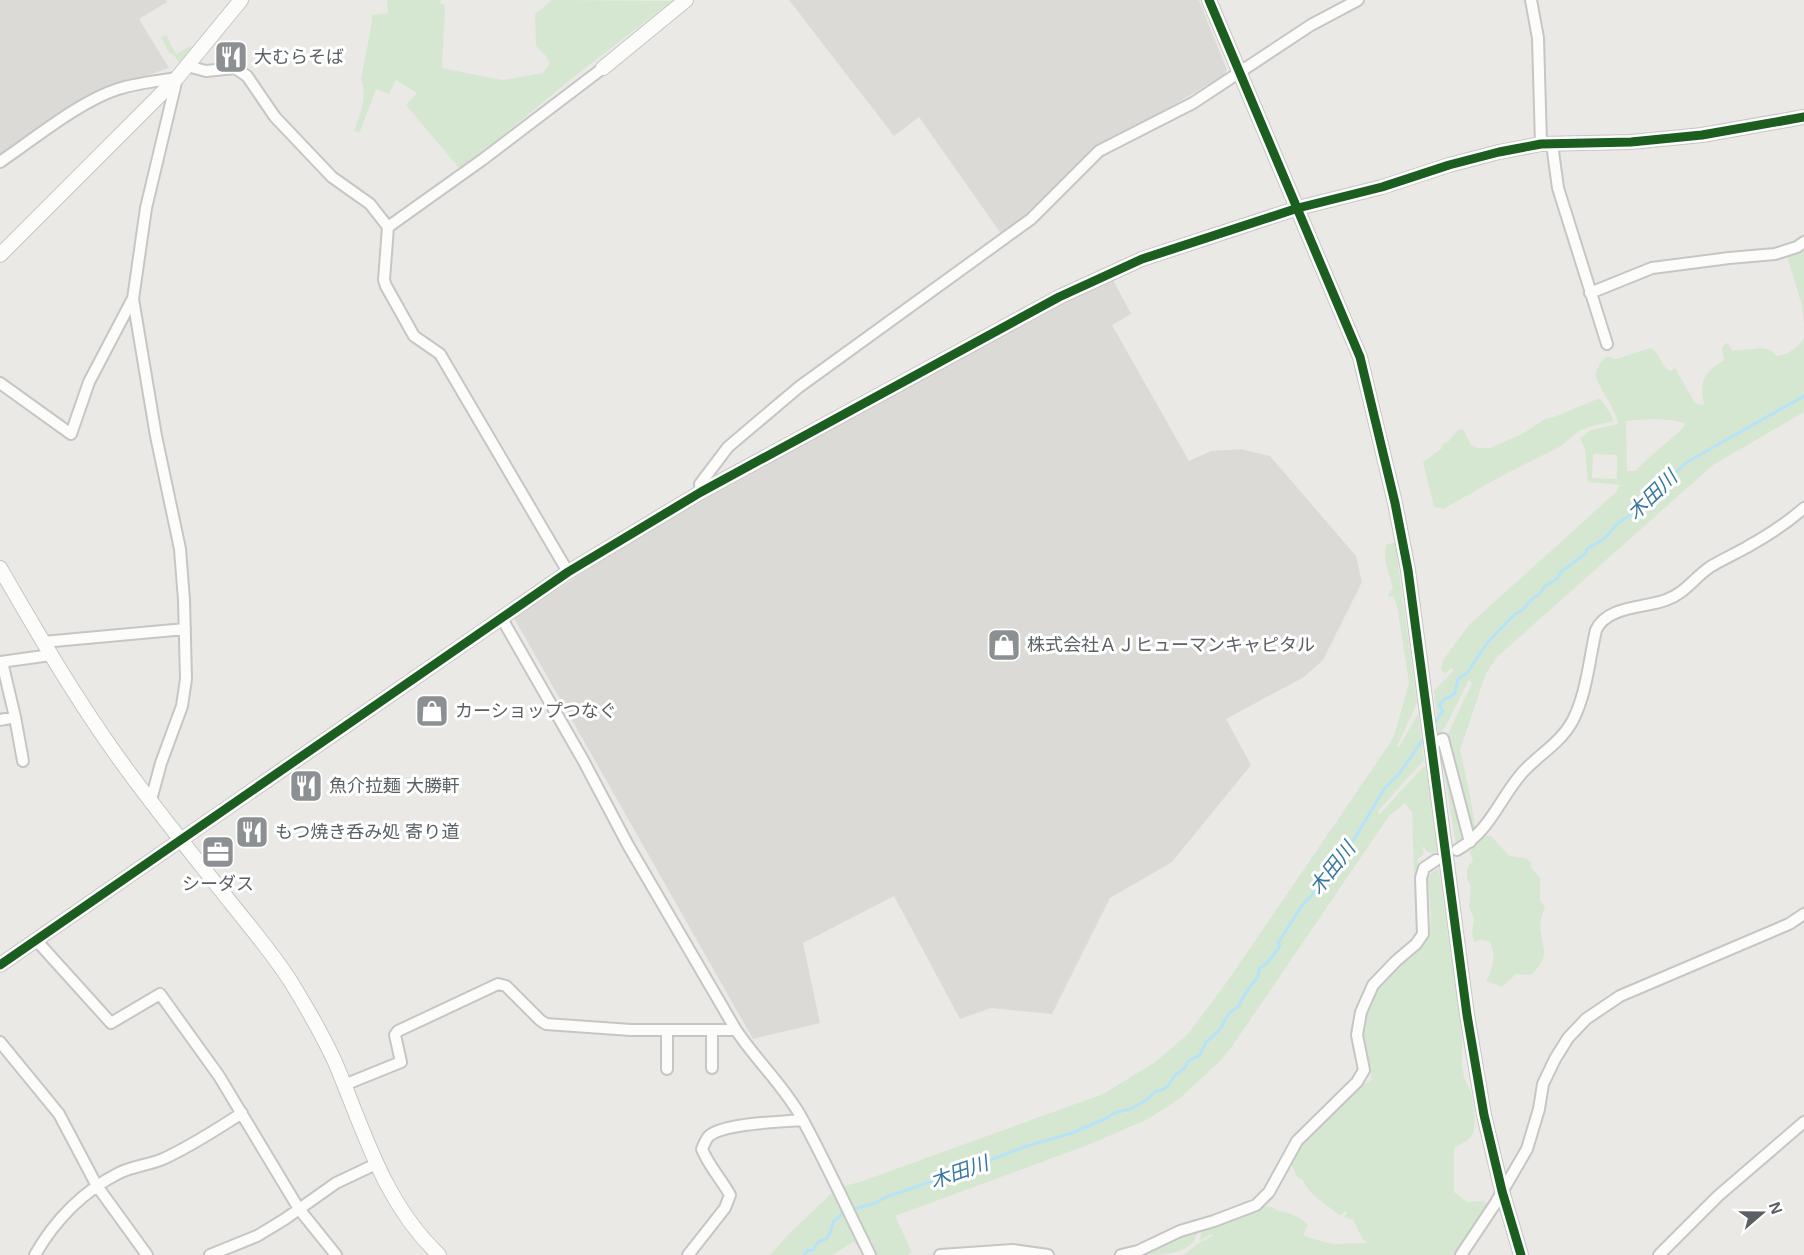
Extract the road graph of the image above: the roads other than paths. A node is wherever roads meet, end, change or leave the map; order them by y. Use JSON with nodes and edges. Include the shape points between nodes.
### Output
{"nodes":[{"id":1,"x":241,"y":0,"type":"edge"},
{"id":2,"x":686,"y":0,"type":"edge"},
{"id":3,"x":1209,"y":0,"type":"edge"},
{"id":4,"x":1358,"y":0,"type":"edge"},
{"id":5,"x":1531,"y":0,"type":"edge"},
{"id":6,"x":187,"y":66,"type":"junction"},
{"id":7,"x":603,"y":68,"type":"joint"},
{"id":8,"x":1240,"y":73,"type":"junction"},
{"id":9,"x":177,"y":78,"type":"junction"},
{"id":10,"x":1804,"y":117,"type":"edge"},
{"id":11,"x":1546,"y":144,"type":"junction"},
{"id":12,"x":0,"y":162,"type":"edge"},
{"id":13,"x":1298,"y":208,"type":"junction"},
{"id":14,"x":388,"y":227,"type":"junction"},
{"id":15,"x":1804,"y":242,"type":"edge"},
{"id":16,"x":0,"y":255,"type":"edge"},
{"id":17,"x":1590,"y":293,"type":"junction"},
{"id":18,"x":133,"y":299,"type":"junction"},
{"id":19,"x":1607,"y":344,"type":"dead end"},
{"id":20,"x":0,"y":383,"type":"edge"},
{"id":21,"x":701,"y":492,"type":"junction"},
{"id":22,"x":1804,"y":508,"type":"edge"},
{"id":23,"x":0,"y":568,"type":"edge"},
{"id":24,"x":568,"y":572,"type":"junction"},
{"id":25,"x":501,"y":617,"type":"junction"},
{"id":26,"x":185,"y":629,"type":"junction"},
{"id":27,"x":43,"y":642,"type":"junction"},
{"id":28,"x":51,"y":655,"type":"junction"},
{"id":29,"x":1,"y":662,"type":"edge"},
{"id":30,"x":15,"y":717,"type":"junction"},
{"id":31,"x":0,"y":720,"type":"edge"},
{"id":32,"x":1431,"y":742,"type":"junction"},
{"id":33,"x":23,"y":761,"type":"dead end"},
{"id":34,"x":151,"y":800,"type":"junction"},
{"id":35,"x":181,"y":840,"type":"junction"},
{"id":36,"x":1470,"y":842,"type":"junction"},
{"id":37,"x":1457,"y":850,"type":"dead end"},
{"id":38,"x":1436,"y":860,"type":"dead end"},
{"id":39,"x":1804,"y":914,"type":"edge"},
{"id":40,"x":36,"y":940,"type":"junction"},
{"id":41,"x":2,"y":959,"type":"edge"},
{"id":42,"x":667,"y":1030,"type":"junction"},
{"id":43,"x":736,"y":1030,"type":"junction"},
{"id":44,"x":712,"y":1031,"type":"junction"},
{"id":45,"x":0,"y":1042,"type":"edge"},
{"id":46,"x":712,"y":1068,"type":"dead end"},
{"id":47,"x":667,"y":1069,"type":"dead end"},
{"id":48,"x":344,"y":1085,"type":"junction"},
{"id":49,"x":242,"y":1113,"type":"junction"},
{"id":50,"x":802,"y":1120,"type":"junction"},
{"id":51,"x":1804,"y":1122,"type":"edge"},
{"id":52,"x":376,"y":1164,"type":"junction"},
{"id":53,"x":97,"y":1186,"type":"junction"},
{"id":54,"x":1502,"y":1191,"type":"junction"},
{"id":55,"x":299,"y":1209,"type":"junction"},
{"id":56,"x":35,"y":1255,"type":"edge"},
{"id":57,"x":147,"y":1255,"type":"edge"},
{"id":58,"x":210,"y":1255,"type":"edge"},
{"id":59,"x":336,"y":1255,"type":"edge"},
{"id":60,"x":439,"y":1255,"type":"edge"},
{"id":61,"x":688,"y":1255,"type":"edge"},
{"id":62,"x":870,"y":1255,"type":"edge"},
{"id":63,"x":940,"y":1255,"type":"edge"},
{"id":64,"x":1048,"y":1255,"type":"edge"},
{"id":65,"x":1121,"y":1255,"type":"edge"},
{"id":66,"x":1461,"y":1255,"type":"edge"},
{"id":67,"x":1521,"y":1255,"type":"edge"},
{"id":68,"x":1659,"y":1255,"type":"edge"}],
"edges":[{"from":1,"to":6,"type":"street"},
{"from":2,"to":7,"type":"street"},
{"from":3,"to":8,"type":"street"},
{"from":4,"to":8,"type":"street"},
{"from":5,"to":11,"type":"street","via":[[1538,38]]},
{"from":6,"to":9,"type":"street"},
{"from":6,"to":14,"type":"street","via":[[206,71],[235,68],[247,76],[275,117],[332,177],[370,204]]},
{"from":7,"to":14,"type":"street"},
{"from":8,"to":13,"type":"street"},
{"from":8,"to":21,"type":"street","via":[[1193,103],[1099,151],[1031,219],[799,387],[728,447],[700,484]]},
{"from":9,"to":12,"type":"street","via":[[136,84],[92,100]]},
{"from":9,"to":16,"type":"street"},
{"from":9,"to":18,"type":"street","via":[[146,208]]},
{"from":10,"to":11,"type":"street","via":[[1702,135]]},
{"from":11,"to":13,"type":"street","via":[[1499,152]]},
{"from":11,"to":17,"type":"street"},
{"from":13,"to":21,"type":"street","via":[[1142,259],[1059,297]]},
{"from":13,"to":32,"type":"street","via":[[1360,357],[1408,570]]},
{"from":14,"to":24,"type":"street","via":[[386,286],[414,336],[440,354]]},
{"from":15,"to":17,"type":"street","via":[[1775,254],[1652,268]]},
{"from":17,"to":19,"type":"street"},
{"from":18,"to":20,"type":"street","via":[[89,382],[71,434]]},
{"from":18,"to":26,"type":"street","via":[[180,549]]},
{"from":21,"to":24,"type":"street"},
{"from":22,"to":36,"type":"street","via":[[1712,566],[1676,596],[1612,614],[1602,622],[1596,630],[1572,721],[1558,741],[1523,773],[1484,829]]},
{"from":23,"to":27,"type":"street"},
{"from":24,"to":25,"type":"street"},
{"from":25,"to":35,"type":"street"},
{"from":25,"to":43,"type":"street"},
{"from":26,"to":27,"type":"street"},
{"from":26,"to":34,"type":"street","via":[[182,706]]},
{"from":27,"to":28,"type":"street"},
{"from":28,"to":29,"type":"street"},
{"from":28,"to":34,"type":"street"},
{"from":29,"to":30,"type":"street"},
{"from":30,"to":31,"type":"street"},
{"from":30,"to":33,"type":"street"},
{"from":32,"to":36,"type":"street","via":[[1443,740]]},
{"from":32,"to":54,"type":"street","via":[[1467,1015]]},
{"from":34,"to":35,"type":"street"},
{"from":35,"to":40,"type":"street"},
{"from":35,"to":48,"type":"street","via":[[290,981],[322,1034]]},
{"from":36,"to":37,"type":"street"},
{"from":38,"to":65,"type":"street","via":[[1424,868],[1421,878],[1423,934],[1373,985],[1361,1012],[1357,1035],[1364,1066],[1362,1076],[1297,1141],[1269,1192],[1256,1205]]},
{"from":39,"to":54,"type":"street","via":[[1789,924],[1620,996],[1586,1019],[1555,1059],[1544,1084],[1527,1149]]},
{"from":40,"to":41,"type":"street"},
{"from":40,"to":49,"type":"street","via":[[111,1023],[159,994]]},
{"from":42,"to":44,"type":"street"},
{"from":42,"to":47,"type":"street"},
{"from":42,"to":48,"type":"street","via":[[546,1024],[506,986],[498,984],[398,1031],[395,1042],[401,1062]]},
{"from":43,"to":44,"type":"street"},
{"from":43,"to":50,"type":"street"},
{"from":44,"to":46,"type":"street"},
{"from":45,"to":53,"type":"street","via":[[59,1114]]},
{"from":48,"to":52,"type":"street"},
{"from":49,"to":53,"type":"street","via":[[161,1160],[120,1172]]},
{"from":49,"to":55,"type":"street"},
{"from":50,"to":61,"type":"street","via":[[761,1123],[707,1137],[702,1149],[730,1195],[725,1208]]},
{"from":50,"to":62,"type":"street"},
{"from":51,"to":68,"type":"street","via":[[1718,1196]]},
{"from":52,"to":55,"type":"street","via":[[336,1183]]},
{"from":52,"to":60,"type":"street","via":[[394,1200]]},
{"from":53,"to":56,"type":"street","via":[[58,1219]]},
{"from":53,"to":57,"type":"street"},
{"from":54,"to":66,"type":"street"},
{"from":54,"to":67,"type":"street"},
{"from":55,"to":58,"type":"street","via":[[256,1236]]},
{"from":55,"to":59,"type":"street"},
{"from":63,"to":64,"type":"street","via":[[1013,1250]]}]}
